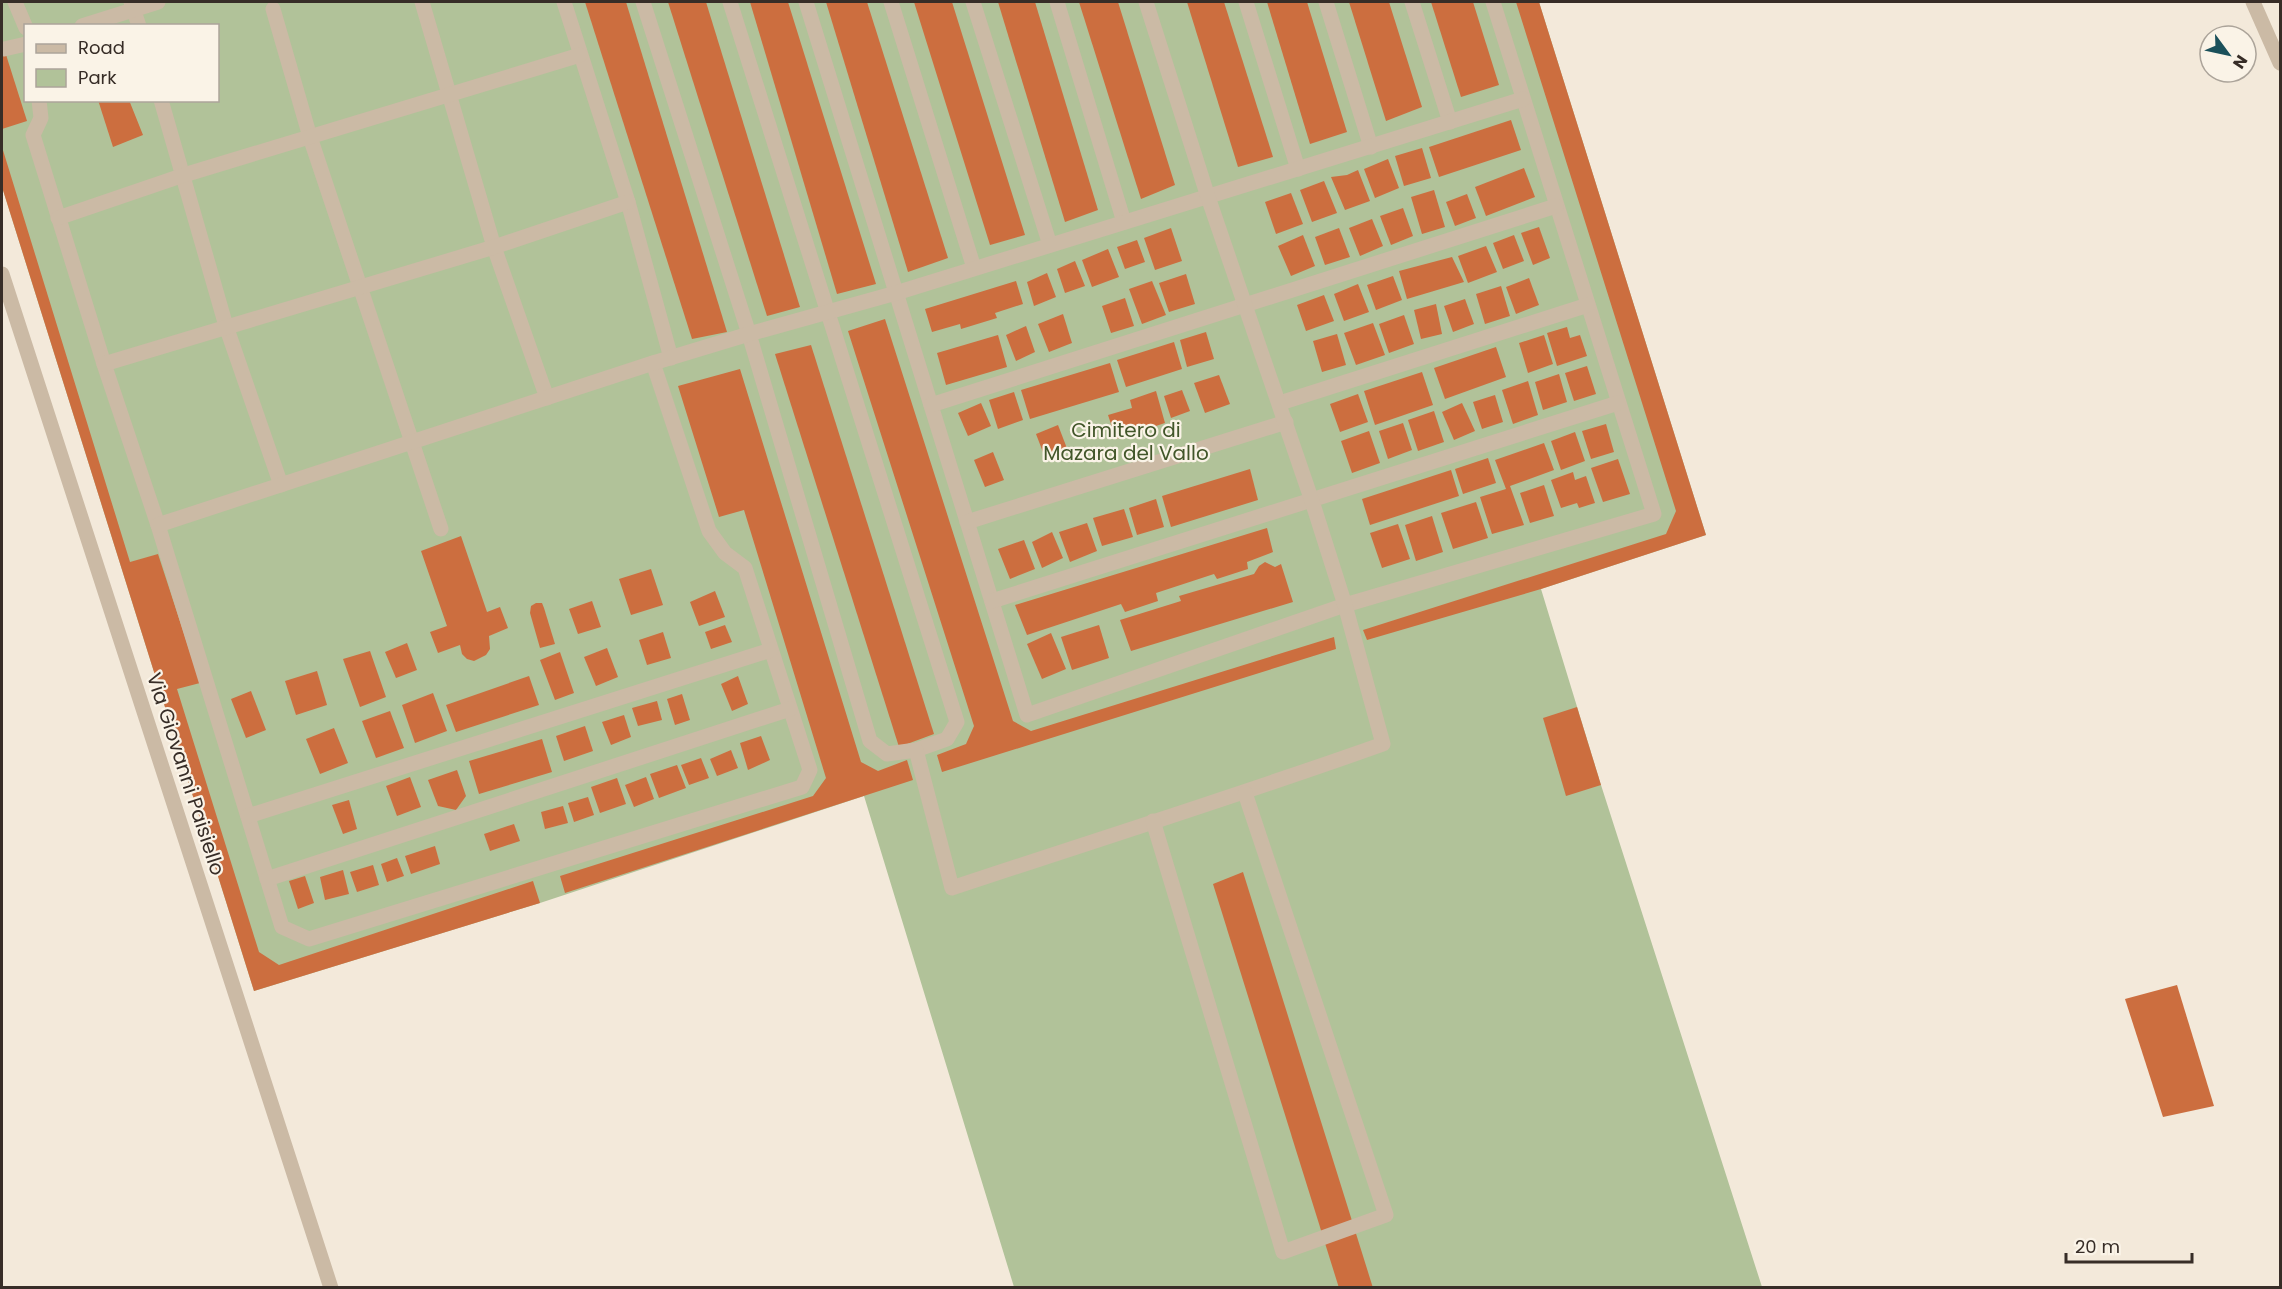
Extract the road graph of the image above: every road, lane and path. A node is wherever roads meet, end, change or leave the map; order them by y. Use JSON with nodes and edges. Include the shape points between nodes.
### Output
{"nodes":[{"id":1,"x":15,"y":2,"type":"edge"},
{"id":2,"x":158,"y":2,"type":"edge"},
{"id":3,"x":259,"y":2,"type":"edge"},
{"id":4,"x":422,"y":2,"type":"edge"},
{"id":5,"x":564,"y":2,"type":"edge"},
{"id":6,"x":644,"y":2,"type":"edge"},
{"id":7,"x":730,"y":2,"type":"edge"},
{"id":8,"x":806,"y":2,"type":"edge"},
{"id":9,"x":891,"y":2,"type":"edge"},
{"id":10,"x":973,"y":2,"type":"edge"},
{"id":11,"x":1057,"y":2,"type":"edge"},
{"id":12,"x":1146,"y":2,"type":"edge"},
{"id":13,"x":1246,"y":2,"type":"edge"},
{"id":14,"x":1326,"y":2,"type":"edge"},
{"id":15,"x":1412,"y":2,"type":"edge"},
{"id":16,"x":1493,"y":2,"type":"edge"},
{"id":17,"x":2253,"y":2,"type":"edge"},
{"id":18,"x":132,"y":5,"type":"edge"},
{"id":19,"x":275,"y":5,"type":"edge"},
{"id":20,"x":24,"y":24,"type":"edge"},
{"id":21,"x":87,"y":24,"type":"edge"},
{"id":22,"x":138,"y":24,"type":"edge"},
{"id":23,"x":24,"y":44,"type":"edge"},
{"id":24,"x":4,"y":49,"type":"dead end"},
{"id":25,"x":580,"y":55,"type":"junction"},
{"id":26,"x":2280,"y":63,"type":"edge"},
{"id":27,"x":448,"y":96,"type":"junction"},
{"id":28,"x":1523,"y":99,"type":"junction"},
{"id":29,"x":39,"y":102,"type":"edge"},
{"id":30,"x":162,"y":102,"type":"edge"},
{"id":31,"x":1450,"y":122,"type":"junction"},
{"id":32,"x":310,"y":137,"type":"junction"},
{"id":33,"x":1371,"y":147,"type":"junction"},
{"id":34,"x":1298,"y":169,"type":"junction"},
{"id":35,"x":184,"y":175,"type":"junction"},
{"id":36,"x":1208,"y":197,"type":"junction"},
{"id":37,"x":628,"y":202,"type":"junction"},
{"id":38,"x":1556,"y":206,"type":"junction"},
{"id":39,"x":58,"y":218,"type":"junction"},
{"id":40,"x":1124,"y":222,"type":"junction"},
{"id":41,"x":1050,"y":245,"type":"junction"},
{"id":42,"x":495,"y":247,"type":"junction"},
{"id":43,"x":974,"y":268,"type":"junction"},
{"id":44,"x":2,"y":274,"type":"edge"},
{"id":45,"x":361,"y":286,"type":"junction"},
{"id":46,"x":896,"y":293,"type":"junction"},
{"id":47,"x":1246,"y":305,"type":"junction"},
{"id":48,"x":1588,"y":305,"type":"junction"},
{"id":49,"x":827,"y":311,"type":"junction"},
{"id":50,"x":226,"y":326,"type":"junction"},
{"id":51,"x":749,"y":334,"type":"junction"},
{"id":52,"x":671,"y":358,"type":"junction"},
{"id":53,"x":653,"y":363,"type":"junction"},
{"id":54,"x":104,"y":364,"type":"junction"},
{"id":55,"x":547,"y":398,"type":"junction"},
{"id":56,"x":1618,"y":403,"type":"junction"},
{"id":57,"x":1280,"y":404,"type":"junction"},
{"id":58,"x":931,"y":405,"type":"junction"},
{"id":59,"x":1286,"y":422,"type":"junction"},
{"id":60,"x":414,"y":443,"type":"junction"},
{"id":61,"x":281,"y":485,"type":"junction"},
{"id":62,"x":1312,"y":501,"type":"junction"},
{"id":63,"x":967,"y":522,"type":"junction"},
{"id":64,"x":158,"y":525,"type":"junction"},
{"id":65,"x":441,"y":529,"type":"dead end"},
{"id":66,"x":992,"y":601,"type":"junction"},
{"id":67,"x":1345,"y":604,"type":"junction"},
{"id":68,"x":771,"y":650,"type":"junction"},
{"id":69,"x":790,"y":709,"type":"junction"},
{"id":70,"x":916,"y":750,"type":"junction"},
{"id":71,"x":1245,"y":793,"type":"junction"},
{"id":72,"x":248,"y":816,"type":"junction"},
{"id":73,"x":1153,"y":821,"type":"junction"},
{"id":74,"x":267,"y":879,"type":"junction"},
{"id":75,"x":331,"y":1287,"type":"edge"}],
"edges":[{"from":1,"to":20,"type":"street"},
{"from":2,"to":18,"type":"street"},
{"from":3,"to":19,"type":"street"},
{"from":4,"to":27,"type":"street"},
{"from":5,"to":25,"type":"street"},
{"from":6,"to":51,"type":"street"},
{"from":7,"to":49,"type":"street"},
{"from":8,"to":46,"type":"street"},
{"from":9,"to":43,"type":"street"},
{"from":10,"to":41,"type":"street"},
{"from":11,"to":40,"type":"street"},
{"from":12,"to":36,"type":"street"},
{"from":13,"to":34,"type":"street"},
{"from":14,"to":33,"type":"street"},
{"from":15,"to":31,"type":"street"},
{"from":16,"to":28,"type":"street"},
{"from":17,"to":26,"type":"street"},
{"from":18,"to":21,"type":"street"},
{"from":18,"to":22,"type":"street"},
{"from":19,"to":32,"type":"street"},
{"from":23,"to":24,"type":"street"},
{"from":25,"to":27,"type":"street"},
{"from":25,"to":37,"type":"street"},
{"from":27,"to":32,"type":"street"},
{"from":27,"to":42,"type":"street"},
{"from":28,"to":31,"type":"street"},
{"from":28,"to":38,"type":"street"},
{"from":29,"to":39,"type":"street","via":[[41,118],[33,135]]},
{"from":30,"to":35,"type":"street"},
{"from":31,"to":33,"type":"street"},
{"from":32,"to":35,"type":"street"},
{"from":32,"to":45,"type":"street"},
{"from":33,"to":34,"type":"street"},
{"from":34,"to":36,"type":"street"},
{"from":35,"to":39,"type":"street"},
{"from":35,"to":50,"type":"street"},
{"from":36,"to":40,"type":"street"},
{"from":36,"to":47,"type":"street"},
{"from":37,"to":42,"type":"street"},
{"from":37,"to":52,"type":"street"},
{"from":38,"to":47,"type":"street"},
{"from":38,"to":48,"type":"street"},
{"from":39,"to":54,"type":"street"},
{"from":40,"to":41,"type":"street"},
{"from":41,"to":43,"type":"street"},
{"from":42,"to":45,"type":"street"},
{"from":42,"to":55,"type":"street"},
{"from":43,"to":46,"type":"street"},
{"from":44,"to":75,"type":"street","name":"Via Giovanni Paisiello"},
{"from":45,"to":50,"type":"street"},
{"from":45,"to":60,"type":"street"},
{"from":46,"to":49,"type":"street"},
{"from":46,"to":58,"type":"street"},
{"from":47,"to":57,"type":"street"},
{"from":47,"to":58,"type":"street"},
{"from":48,"to":56,"type":"street"},
{"from":48,"to":57,"type":"street"},
{"from":49,"to":51,"type":"street"},
{"from":49,"to":70,"type":"street","via":[[957,722],[947,738]]},
{"from":50,"to":54,"type":"street"},
{"from":50,"to":61,"type":"street"},
{"from":51,"to":52,"type":"street"},
{"from":51,"to":70,"type":"street","via":[[870,741],[887,754]]},
{"from":52,"to":53,"type":"street"},
{"from":53,"to":55,"type":"street"},
{"from":53,"to":68,"type":"street","via":[[709,531],[725,553],[745,568]]},
{"from":54,"to":64,"type":"street"},
{"from":55,"to":60,"type":"street"},
{"from":56,"to":62,"type":"street"},
{"from":56,"to":67,"type":"street","via":[[1654,514]]},
{"from":57,"to":59,"type":"street"},
{"from":58,"to":63,"type":"street"},
{"from":59,"to":62,"type":"street"},
{"from":59,"to":63,"type":"street"},
{"from":60,"to":61,"type":"street"},
{"from":60,"to":65,"type":"street"},
{"from":61,"to":64,"type":"street"},
{"from":62,"to":66,"type":"street"},
{"from":62,"to":67,"type":"street"},
{"from":63,"to":66,"type":"street"},
{"from":64,"to":72,"type":"street"},
{"from":66,"to":67,"type":"street","via":[[1027,715]]},
{"from":67,"to":71,"type":"street","via":[[1383,744]]},
{"from":68,"to":69,"type":"street"},
{"from":68,"to":72,"type":"street"},
{"from":69,"to":74,"type":"street"},
{"from":69,"to":74,"type":"street","via":[[810,770],[802,787],[309,939],[282,927]]},
{"from":70,"to":73,"type":"street","via":[[952,888]]},
{"from":71,"to":73,"type":"street"},
{"from":71,"to":73,"type":"street","via":[[1386,1215],[1283,1252]]},
{"from":72,"to":74,"type":"street"}]}
